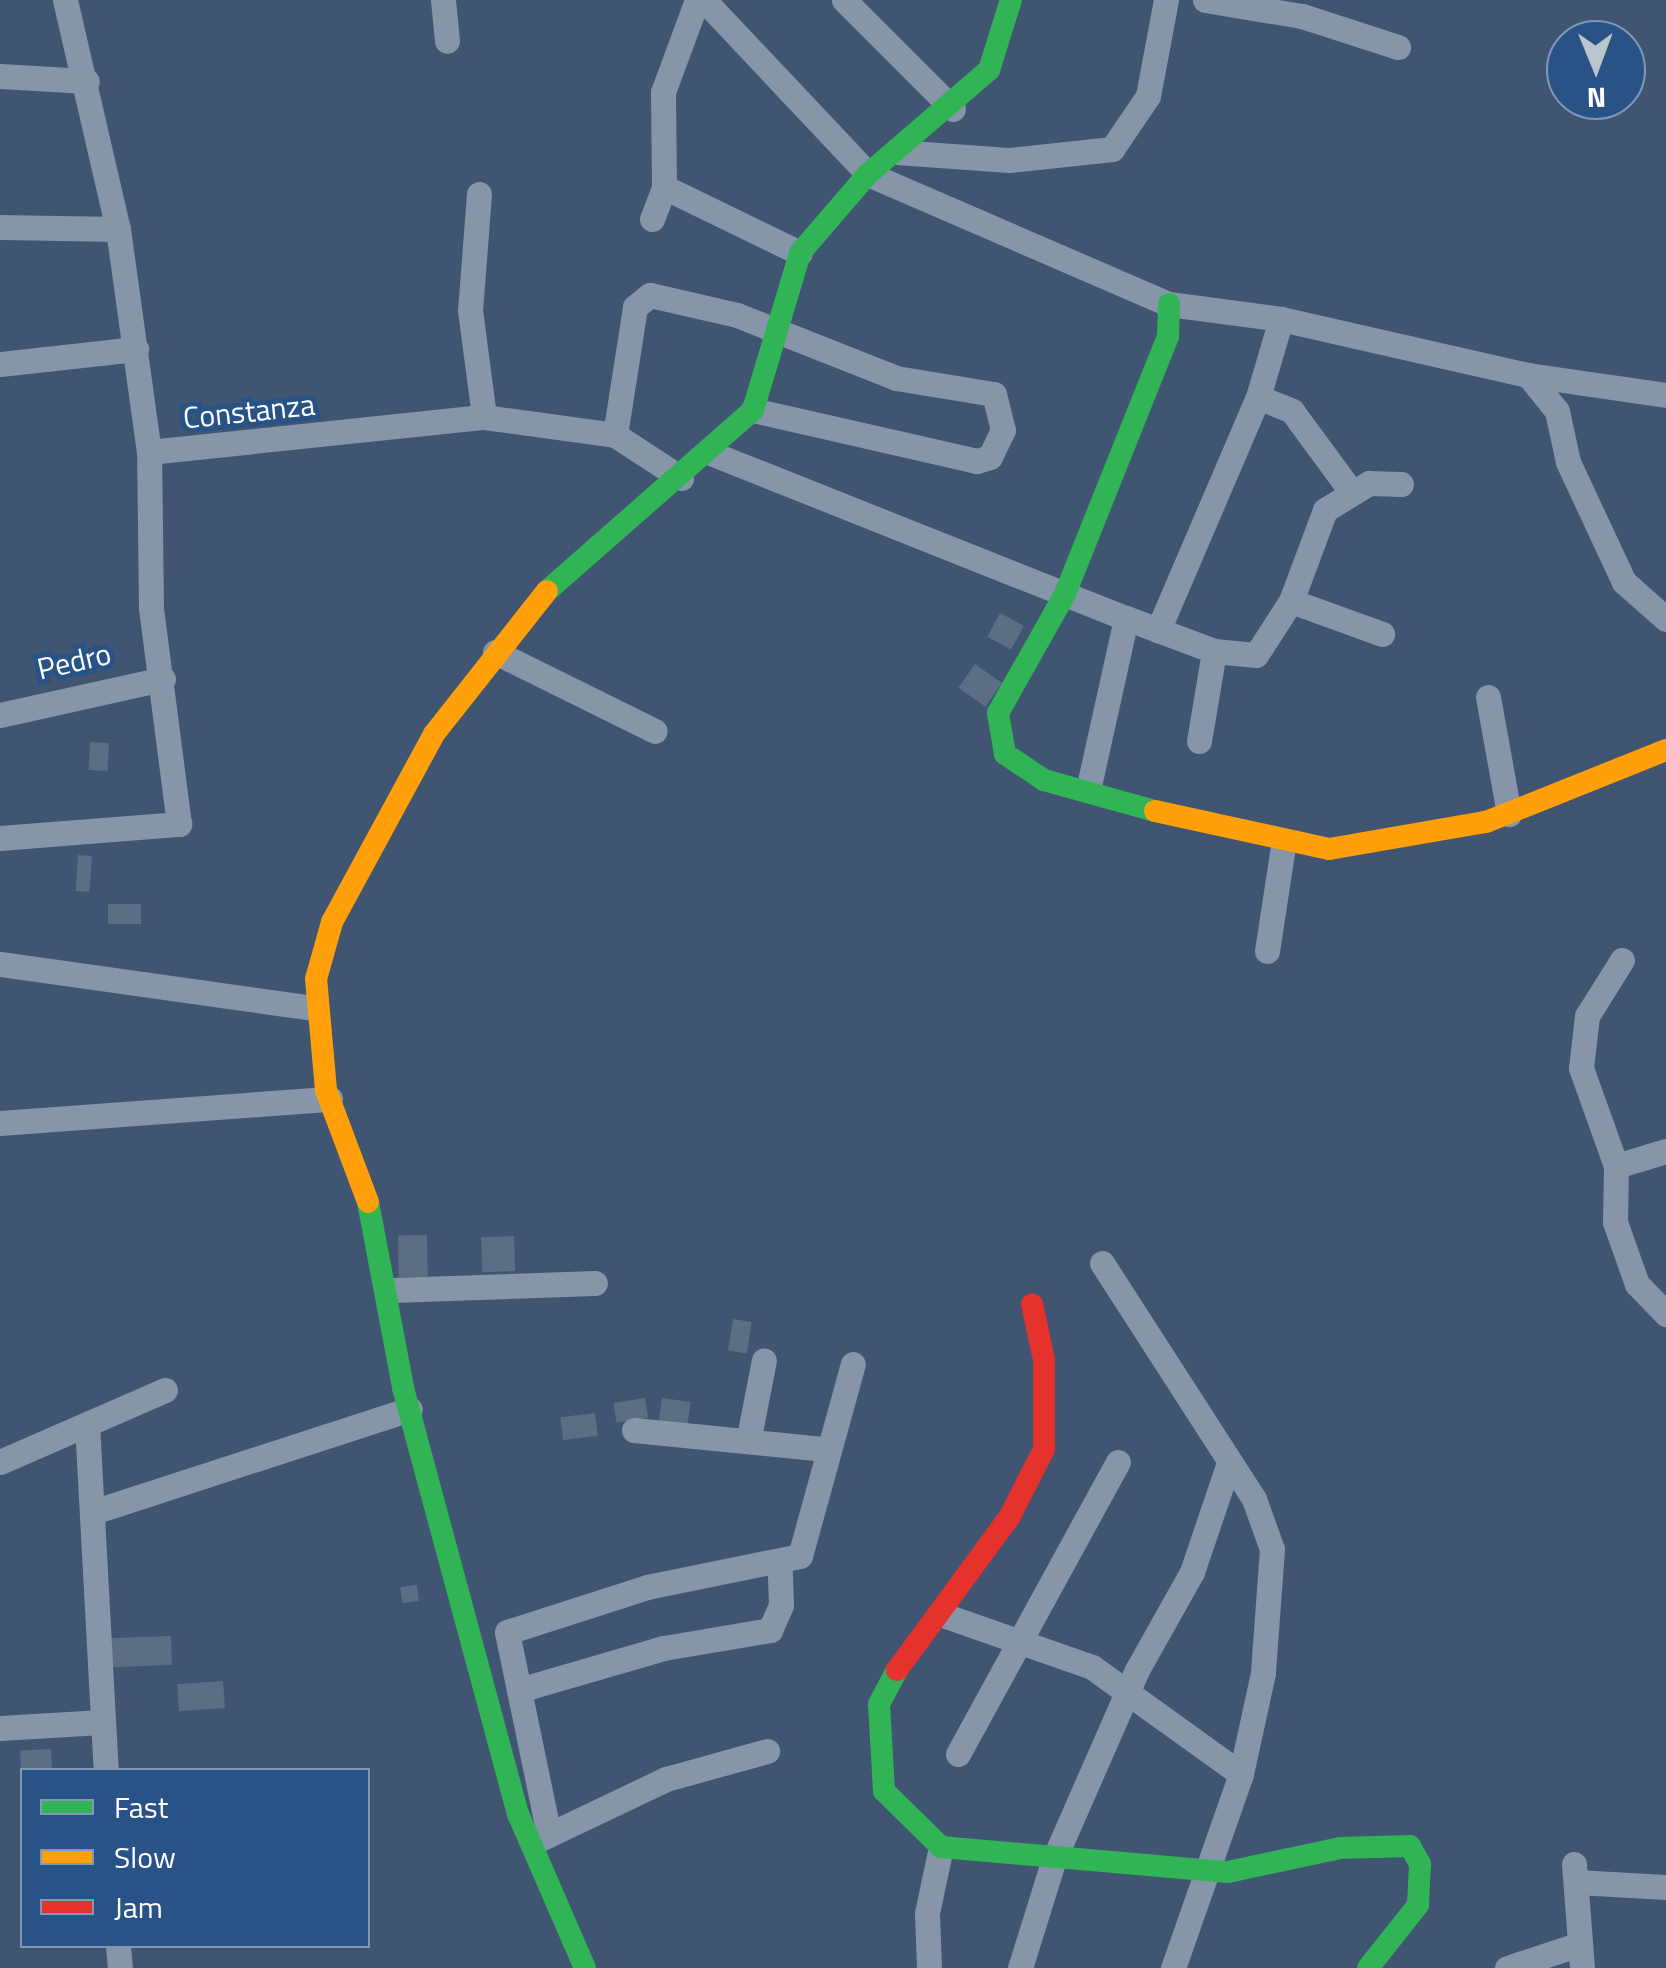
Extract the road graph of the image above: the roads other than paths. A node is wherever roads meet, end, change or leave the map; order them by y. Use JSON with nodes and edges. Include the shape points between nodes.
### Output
{"nodes":[{"id":1,"x":65,"y":0,"type":"edge"},
{"id":2,"x":443,"y":0,"type":"edge"},
{"id":3,"x":696,"y":0,"type":"edge"},
{"id":4,"x":704,"y":0,"type":"edge"},
{"id":5,"x":844,"y":0,"type":"edge"},
{"id":6,"x":1166,"y":0,"type":"edge"},
{"id":7,"x":1205,"y":0,"type":"edge"},
{"id":8,"x":1007,"y":1,"type":"edge"},
{"id":9,"x":447,"y":41,"type":"dead end"},
{"id":10,"x":1398,"y":47,"type":"dead end"},
{"id":11,"x":0,"y":76,"type":"edge"},
{"id":12,"x":87,"y":81,"type":"junction"},
{"id":13,"x":953,"y":110,"type":"junction"},
{"id":14,"x":897,"y":152,"type":"junction"},
{"id":15,"x":868,"y":174,"type":"junction"},
{"id":16,"x":664,"y":187,"type":"junction"},
{"id":17,"x":479,"y":194,"type":"dead end"},
{"id":18,"x":652,"y":219,"type":"dead end"},
{"id":19,"x":0,"y":227,"type":"edge"},
{"id":20,"x":118,"y":229,"type":"junction"},
{"id":21,"x":800,"y":253,"type":"junction"},
{"id":22,"x":1169,"y":304,"type":"junction"},
{"id":23,"x":1281,"y":320,"type":"junction"},
{"id":24,"x":778,"y":338,"type":"junction"},
{"id":25,"x":136,"y":349,"type":"junction"},
{"id":26,"x":0,"y":364,"type":"edge"},
{"id":27,"x":1528,"y":375,"type":"junction"},
{"id":28,"x":1666,"y":396,"type":"edge"},
{"id":29,"x":1258,"y":398,"type":"junction"},
{"id":30,"x":753,"y":410,"type":"junction"},
{"id":31,"x":484,"y":418,"type":"junction"},
{"id":32,"x":615,"y":435,"type":"junction"},
{"id":33,"x":149,"y":452,"type":"junction"},
{"id":34,"x":713,"y":454,"type":"junction"},
{"id":35,"x":681,"y":478,"type":"junction"},
{"id":36,"x":1401,"y":484,"type":"dead end"},
{"id":37,"x":1350,"y":490,"type":"junction"},
{"id":38,"x":1065,"y":594,"type":"junction"},
{"id":39,"x":1291,"y":602,"type":"junction"},
{"id":40,"x":1126,"y":618,"type":"junction"},
{"id":41,"x":1666,"y":619,"type":"edge"},
{"id":42,"x":1158,"y":630,"type":"junction"},
{"id":43,"x":1382,"y":634,"type":"dead end"},
{"id":44,"x":495,"y":652,"type":"junction"},
{"id":45,"x":1214,"y":652,"type":"junction"},
{"id":46,"x":164,"y":679,"type":"junction"},
{"id":47,"x":1488,"y":697,"type":"dead end"},
{"id":48,"x":0,"y":715,"type":"edge"},
{"id":49,"x":655,"y":731,"type":"dead end"},
{"id":50,"x":1199,"y":741,"type":"dead end"},
{"id":51,"x":1666,"y":750,"type":"edge"},
{"id":52,"x":1088,"y":790,"type":"junction"},
{"id":53,"x":1509,"y":814,"type":"junction"},
{"id":54,"x":0,"y":838,"type":"edge"},
{"id":55,"x":1283,"y":846,"type":"junction"},
{"id":56,"x":1267,"y":950,"type":"dead end"},
{"id":57,"x":1622,"y":960,"type":"dead end"},
{"id":58,"x":0,"y":964,"type":"edge"},
{"id":59,"x":313,"y":1008,"type":"junction"},
{"id":60,"x":330,"y":1099,"type":"junction"},
{"id":61,"x":0,"y":1123,"type":"edge"},
{"id":62,"x":1666,"y":1151,"type":"edge"},
{"id":63,"x":1616,"y":1166,"type":"junction"},
{"id":64,"x":1102,"y":1263,"type":"dead end"},
{"id":65,"x":596,"y":1283,"type":"dead end"},
{"id":66,"x":392,"y":1290,"type":"junction"},
{"id":67,"x":1032,"y":1304,"type":"dead end"},
{"id":68,"x":1666,"y":1314,"type":"edge"},
{"id":69,"x":764,"y":1360,"type":"dead end"},
{"id":70,"x":853,"y":1364,"type":"dead end"},
{"id":71,"x":165,"y":1390,"type":"dead end"},
{"id":72,"x":410,"y":1409,"type":"junction"},
{"id":73,"x":87,"y":1424,"type":"junction"},
{"id":74,"x":634,"y":1430,"type":"dead end"},
{"id":75,"x":749,"y":1437,"type":"junction"},
{"id":76,"x":825,"y":1450,"type":"junction"},
{"id":77,"x":0,"y":1462,"type":"edge"},
{"id":78,"x":1118,"y":1462,"type":"dead end"},
{"id":79,"x":1229,"y":1463,"type":"junction"},
{"id":80,"x":93,"y":1512,"type":"junction"},
{"id":81,"x":780,"y":1567,"type":"junction"},
{"id":82,"x":943,"y":1615,"type":"junction"},
{"id":83,"x":1020,"y":1641,"type":"junction"},
{"id":84,"x":518,"y":1690,"type":"junction"},
{"id":85,"x":1130,"y":1694,"type":"junction"},
{"id":86,"x":102,"y":1722,"type":"junction"},
{"id":87,"x":0,"y":1728,"type":"edge"},
{"id":88,"x":767,"y":1751,"type":"dead end"},
{"id":89,"x":958,"y":1754,"type":"dead end"},
{"id":90,"x":106,"y":1768,"type":"edge"},
{"id":91,"x":1241,"y":1774,"type":"junction"},
{"id":92,"x":539,"y":1840,"type":"junction"},
{"id":93,"x":941,"y":1847,"type":"junction"},
{"id":94,"x":1054,"y":1858,"type":"junction"},
{"id":95,"x":1210,"y":1872,"type":"junction"},
{"id":96,"x":1666,"y":1887,"type":"edge"},
{"id":97,"x":1580,"y":1956,"type":"edge"},
{"id":98,"x":586,"y":1968,"type":"edge"},
{"id":99,"x":929,"y":1968,"type":"edge"},
{"id":100,"x":1020,"y":1968,"type":"edge"},
{"id":101,"x":1173,"y":1968,"type":"edge"},
{"id":102,"x":1368,"y":1968,"type":"edge"},
{"id":103,"x":1507,"y":1968,"type":"edge"}],
"edges":[{"from":1,"to":12,"type":"street","name":"Constanza"},
{"from":2,"to":9,"type":"street"},
{"from":3,"to":16,"type":"street","via":[[663,92]]},
{"from":4,"to":15,"type":"street"},
{"from":5,"to":13,"type":"street"},
{"from":6,"to":14,"type":"street","via":[[1148,96],[1112,149],[1009,160]]},
{"from":7,"to":10,"type":"street","via":[[1302,16]]},
{"from":8,"to":13,"type":"street","via":[[989,70]]},
{"from":11,"to":12,"type":"street"},
{"from":12,"to":20,"type":"street","name":"Constanza"},
{"from":13,"to":14,"type":"street"},
{"from":14,"to":15,"type":"street"},
{"from":15,"to":21,"type":"street"},
{"from":15,"to":22,"type":"street"},
{"from":16,"to":18,"type":"street"},
{"from":16,"to":21,"type":"street"},
{"from":17,"to":31,"type":"street","via":[[470,310]]},
{"from":19,"to":20,"type":"street"},
{"from":20,"to":25,"type":"street","name":"Constanza"},
{"from":21,"to":24,"type":"street"},
{"from":22,"to":23,"type":"street"},
{"from":22,"to":38,"type":"street","via":[[1168,336]]},
{"from":23,"to":27,"type":"street"},
{"from":23,"to":29,"type":"street"},
{"from":24,"to":30,"type":"street"},
{"from":24,"to":30,"type":"street","via":[[896,378],[994,394],[1003,430],[990,456],[977,461]]},
{"from":24,"to":32,"type":"street","via":[[737,316],[640,298]]},
{"from":25,"to":26,"type":"street"},
{"from":25,"to":33,"type":"street","name":"Constanza"},
{"from":27,"to":28,"type":"street"},
{"from":27,"to":41,"type":"street","via":[[1557,411],[1568,462],[1624,582]]},
{"from":29,"to":37,"type":"street","via":[[1292,412]]},
{"from":29,"to":42,"type":"street"},
{"from":30,"to":34,"type":"street"},
{"from":31,"to":32,"type":"street","name":"Constanza"},
{"from":31,"to":33,"type":"street","name":"Constanza"},
{"from":32,"to":35,"type":"street","name":"Constanza"},
{"from":33,"to":46,"type":"street","via":[[147,546]]},
{"from":34,"to":35,"type":"street"},
{"from":34,"to":38,"type":"street"},
{"from":35,"to":44,"type":"street","via":[[596,544]]},
{"from":36,"to":37,"type":"street"},
{"from":37,"to":39,"type":"street","via":[[1325,510]]},
{"from":38,"to":40,"type":"street"},
{"from":38,"to":52,"type":"street","via":[[998,712],[996,742],[1044,780]]},
{"from":39,"to":43,"type":"street"},
{"from":39,"to":45,"type":"street","via":[[1256,655]]},
{"from":40,"to":42,"type":"street"},
{"from":40,"to":52,"type":"street"},
{"from":42,"to":45,"type":"street"},
{"from":44,"to":49,"type":"street"},
{"from":44,"to":59,"type":"street","via":[[434,734],[353,878],[332,922]]},
{"from":45,"to":50,"type":"street"},
{"from":46,"to":48,"type":"street","name":"Pedro"},
{"from":46,"to":54,"type":"street","via":[[178,824]]},
{"from":47,"to":53,"type":"street"},
{"from":51,"to":53,"type":"street"},
{"from":52,"to":55,"type":"street"},
{"from":53,"to":55,"type":"street","via":[[1395,840]]},
{"from":55,"to":56,"type":"street"},
{"from":57,"to":63,"type":"street","via":[[1582,1038],[1582,1068]]},
{"from":58,"to":59,"type":"street"},
{"from":59,"to":60,"type":"street"},
{"from":60,"to":61,"type":"street"},
{"from":60,"to":66,"type":"street"},
{"from":62,"to":63,"type":"street"},
{"from":63,"to":68,"type":"street","via":[[1615,1222],[1637,1284]]},
{"from":64,"to":79,"type":"street"},
{"from":65,"to":66,"type":"street"},
{"from":66,"to":72,"type":"street"},
{"from":67,"to":82,"type":"street","via":[[1045,1374],[1044,1449]]},
{"from":69,"to":75,"type":"street"},
{"from":70,"to":76,"type":"street"},
{"from":71,"to":73,"type":"street"},
{"from":72,"to":80,"type":"street"},
{"from":72,"to":92,"type":"street"},
{"from":73,"to":77,"type":"street"},
{"from":73,"to":80,"type":"street"},
{"from":74,"to":75,"type":"street"},
{"from":75,"to":76,"type":"street"},
{"from":76,"to":81,"type":"street","via":[[807,1542]]},
{"from":78,"to":83,"type":"street"},
{"from":79,"to":85,"type":"street","via":[[1192,1572]]},
{"from":79,"to":91,"type":"street","via":[[1272,1549],[1263,1673]]},
{"from":80,"to":86,"type":"street"},
{"from":81,"to":84,"type":"street","via":[[770,1630],[664,1648]]},
{"from":81,"to":84,"type":"street","via":[[648,1587],[513,1625],[507,1638]]},
{"from":82,"to":83,"type":"street"},
{"from":82,"to":93,"type":"street","via":[[909,1648],[879,1704],[876,1764],[884,1791]]},
{"from":83,"to":85,"type":"street","via":[[1092,1666]]},
{"from":83,"to":89,"type":"street"},
{"from":84,"to":92,"type":"street"},
{"from":85,"to":91,"type":"street"},
{"from":85,"to":94,"type":"street"},
{"from":86,"to":87,"type":"street"},
{"from":86,"to":90,"type":"street"},
{"from":88,"to":92,"type":"street","via":[[666,1779]]},
{"from":91,"to":95,"type":"street"},
{"from":92,"to":98,"type":"street"},
{"from":93,"to":94,"type":"street"},
{"from":93,"to":99,"type":"street","via":[[927,1913]]},
{"from":94,"to":95,"type":"street"},
{"from":94,"to":100,"type":"street"},
{"from":95,"to":101,"type":"street"},
{"from":95,"to":102,"type":"street","via":[[1340,1848],[1410,1846],[1420,1864],[1418,1904]]},
{"from":96,"to":97,"type":"street","via":[[1575,1873]]},
{"from":97,"to":103,"type":"street"}]}
